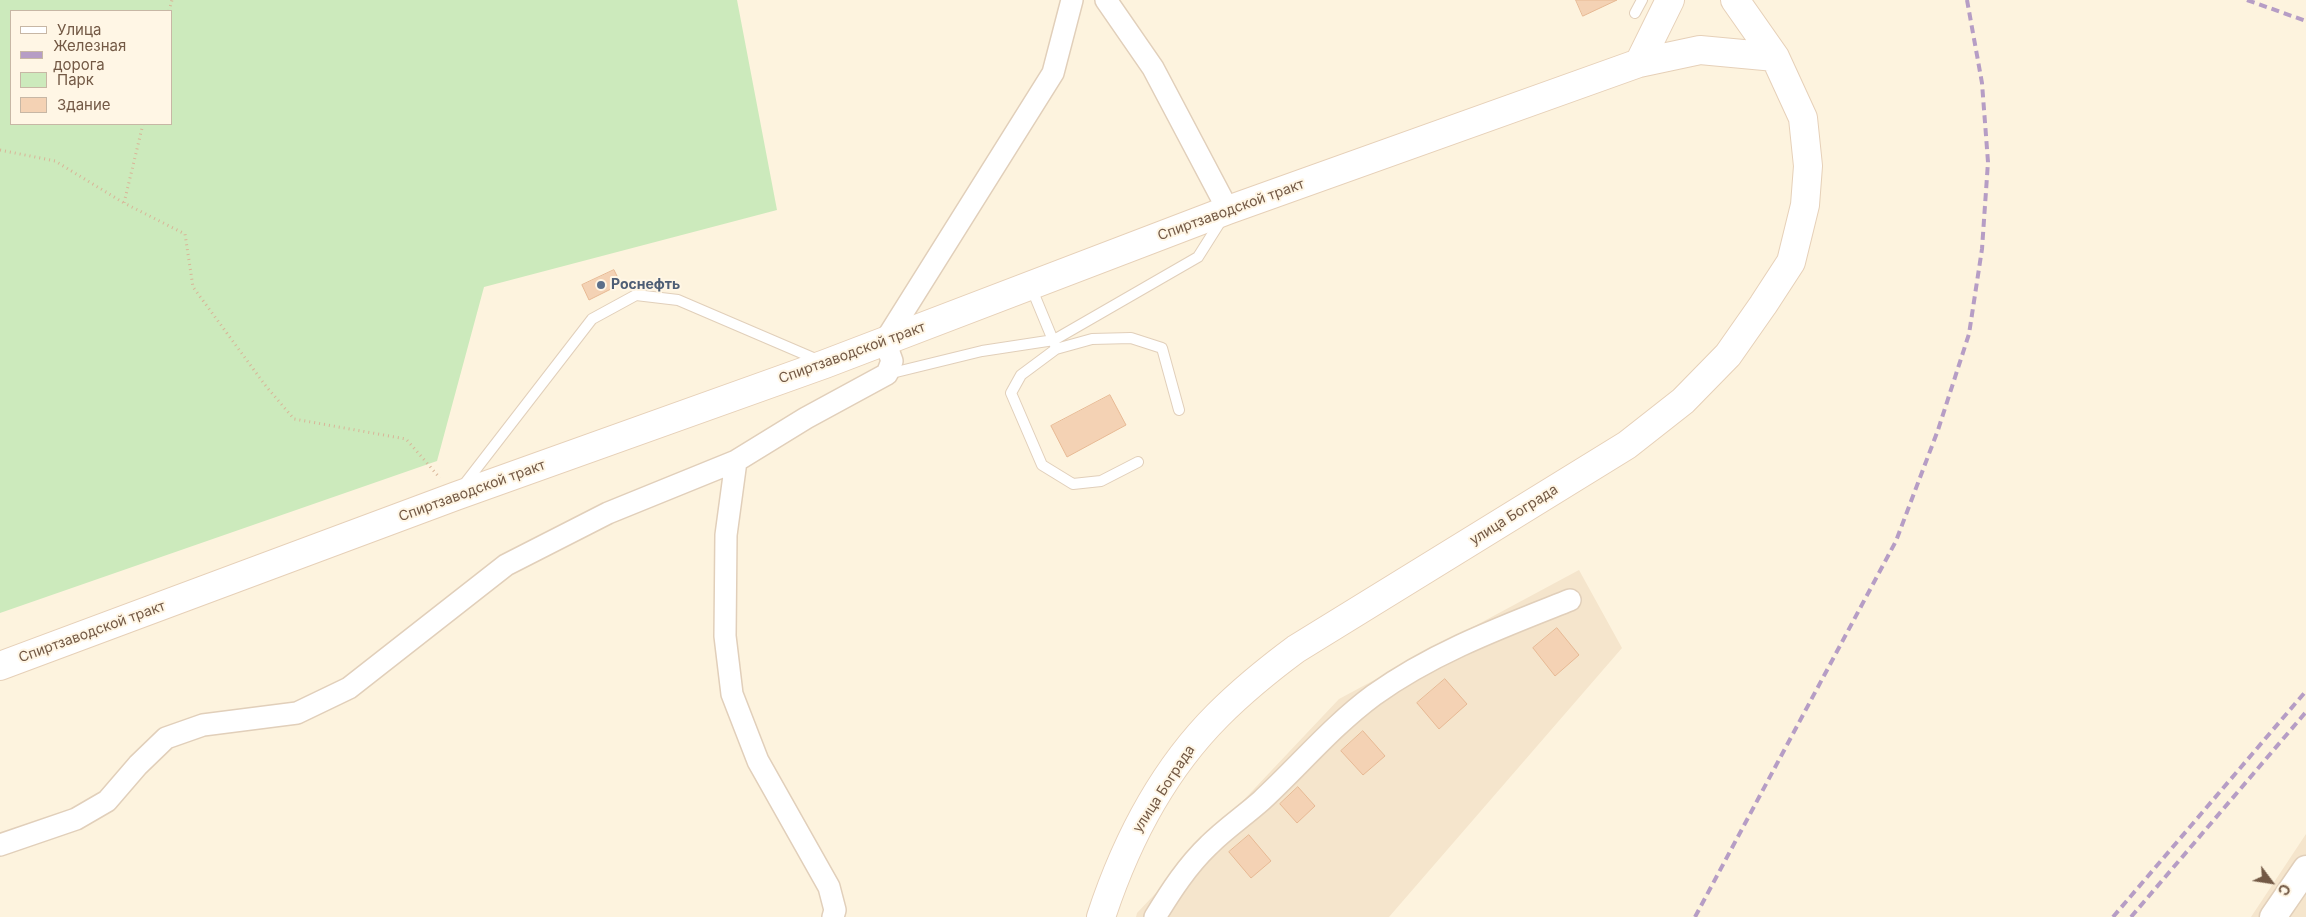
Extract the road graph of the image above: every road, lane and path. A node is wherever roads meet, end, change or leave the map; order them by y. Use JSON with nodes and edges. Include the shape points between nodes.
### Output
{"nodes":[{"id":1,"x":1072,"y":0,"type":"edge"},
{"id":2,"x":1106,"y":0,"type":"edge"},
{"id":3,"x":1642,"y":0,"type":"edge"},
{"id":4,"x":1670,"y":0,"type":"edge"},
{"id":5,"x":1734,"y":0,"type":"edge"},
{"id":6,"x":1635,"y":14,"type":"dead end"},
{"id":7,"x":1775,"y":58,"type":"junction"},
{"id":8,"x":1639,"y":63,"type":"junction"},
{"id":9,"x":143,"y":125,"type":"edge"},
{"id":10,"x":0,"y":150,"type":"edge"},
{"id":11,"x":124,"y":203,"type":"junction"},
{"id":12,"x":1228,"y":210,"type":"junction"},
{"id":13,"x":1030,"y":286,"type":"junction"},
{"id":14,"x":885,"y":341,"type":"junction"},
{"id":15,"x":1055,"y":344,"type":"junction"},
{"id":16,"x":825,"y":364,"type":"junction"},
{"id":17,"x":887,"y":374,"type":"junction"},
{"id":18,"x":1178,"y":410,"type":"dead end"},
{"id":19,"x":736,"y":460,"type":"junction"},
{"id":20,"x":1138,"y":462,"type":"dead end"},
{"id":21,"x":456,"y":496,"type":"junction"},
{"id":22,"x":1570,"y":600,"type":"dead end"},
{"id":23,"x":0,"y":666,"type":"edge"},
{"id":24,"x":0,"y":845,"type":"edge"},
{"id":25,"x":2306,"y":869,"type":"edge"},
{"id":26,"x":833,"y":917,"type":"edge"},
{"id":27,"x":1101,"y":917,"type":"edge"},
{"id":28,"x":1155,"y":917,"type":"edge"},
{"id":29,"x":2273,"y":917,"type":"edge"}],
"edges":[{"from":1,"to":14,"type":"street","via":[[1053,73]]},
{"from":2,"to":12,"type":"street","via":[[1153,68]]},
{"from":3,"to":6,"type":"lane"},
{"from":4,"to":8,"type":"main road"},
{"from":5,"to":7,"type":"main road","name":"улица Бограда"},
{"from":7,"to":8,"type":"main road","name":"Спиртзаводской тракт","via":[[1700,50]]},
{"from":7,"to":27,"type":"main road","name":"улица Бограда","via":[[1803,118],[1808,166],[1805,206],[1790,262],[1728,355],[1683,401],[1626,445],[1296,649],[1217,715],[1186,752],[1130,842]]},
{"from":8,"to":12,"type":"main road","name":"Спиртзаводской тракт"},
{"from":9,"to":11,"type":"path"},
{"from":10,"to":11,"type":"path","via":[[55,161]]},
{"from":11,"to":21,"type":"path","via":[[185,234],[193,287],[294,419],[406,439]]},
{"from":12,"to":13,"type":"main road","name":"Спиртзаводской тракт"},
{"from":12,"to":15,"type":"lane","via":[[1198,256]]},
{"from":13,"to":14,"type":"main road","name":"Спиртзаводской тракт"},
{"from":13,"to":15,"type":"lane"},
{"from":14,"to":16,"type":"main road","name":"Спиртзаводской тракт"},
{"from":14,"to":17,"type":"street","via":[[892,361]]},
{"from":15,"to":17,"type":"lane","via":[[982,351]]},
{"from":15,"to":18,"type":"lane","via":[[1131,338],[1162,348]]},
{"from":15,"to":20,"type":"lane","via":[[1021,375],[1011,393],[1042,465],[1073,484],[1101,481]]},
{"from":16,"to":21,"type":"main road","name":"Спиртзаводской тракт"},
{"from":16,"to":21,"type":"lane","via":[[678,300],[636,295],[592,319]]},
{"from":17,"to":19,"type":"street"},
{"from":19,"to":24,"type":"street","via":[[608,513],[506,565],[349,688],[297,713],[203,725],[166,738],[107,801],[76,819]]},
{"from":19,"to":26,"type":"street","via":[[726,535],[725,636],[732,694],[758,761],[829,887],[835,910]]},
{"from":21,"to":23,"type":"main road","name":"Спиртзаводской тракт"},
{"from":22,"to":28,"type":"street","via":[[1452,648],[1373,696],[1209,845],[1175,884]]},
{"from":25,"to":29,"type":"street"}]}
